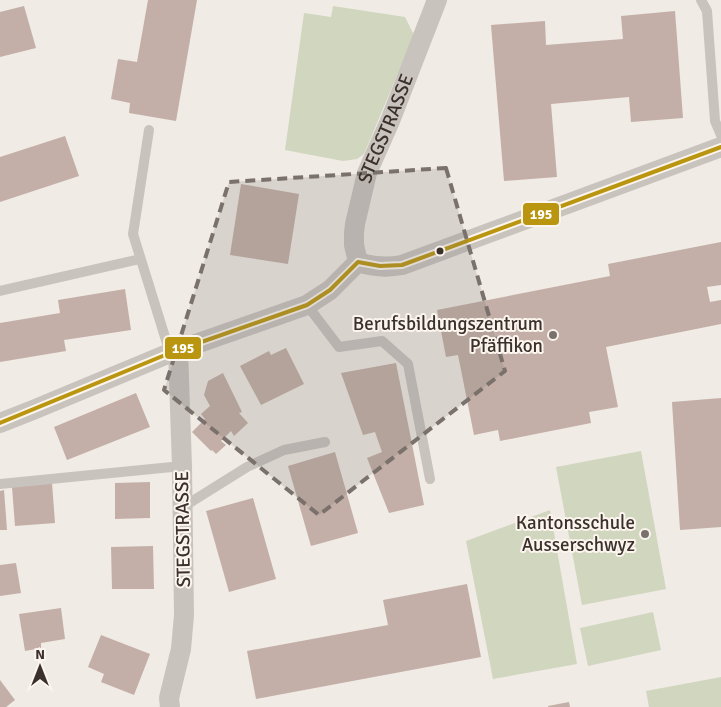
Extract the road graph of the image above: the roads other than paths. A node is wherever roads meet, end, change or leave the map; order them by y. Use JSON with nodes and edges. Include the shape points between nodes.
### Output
{"nodes":[{"id":1,"x":437,"y":0,"type":"edge"},
{"id":2,"x":700,"y":0,"type":"edge"},
{"id":3,"x":149,"y":130,"type":"dead end"},
{"id":4,"x":721,"y":135,"type":"edge"},
{"id":5,"x":721,"y":147,"type":"edge"},
{"id":6,"x":140,"y":258,"type":"junction"},
{"id":7,"x":358,"y":262,"type":"junction"},
{"id":8,"x":0,"y":291,"type":"edge"},
{"id":9,"x":306,"y":305,"type":"junction"},
{"id":10,"x":174,"y":352,"type":"junction"},
{"id":11,"x":0,"y":423,"type":"edge"},
{"id":12,"x":325,"y":442,"type":"dead end"},
{"id":13,"x":182,"y":466,"type":"junction"},
{"id":14,"x":430,"y":479,"type":"dead end"},
{"id":15,"x":0,"y":484,"type":"edge"},
{"id":16,"x":183,"y":508,"type":"junction"},
{"id":17,"x":170,"y":707,"type":"edge"}],
"edges":[{"from":1,"to":7,"type":"street","name":"STEGSTRASSE","via":[[367,172],[355,224],[354,245]]},
{"from":2,"to":4,"type":"lane","via":[[707,11],[715,121]]},
{"from":3,"to":6,"type":"lane","via":[[133,234]]},
{"from":5,"to":7,"type":"street","via":[[402,266],[380,267]]},
{"from":6,"to":8,"type":"lane"},
{"from":6,"to":10,"type":"lane"},
{"from":7,"to":9,"type":"street","via":[[330,290]]},
{"from":9,"to":10,"type":"street"},
{"from":9,"to":14,"type":"lane","via":[[338,347],[382,341],[408,364]]},
{"from":10,"to":11,"type":"street"},
{"from":10,"to":13,"type":"street","name":"STEGSTRASSE"},
{"from":12,"to":16,"type":"lane","via":[[284,450],[247,467]]},
{"from":13,"to":15,"type":"lane"},
{"from":13,"to":16,"type":"street","name":"STEGSTRASSE"},
{"from":16,"to":17,"type":"street","name":"STEGSTRASSE","via":[[184,615]]}]}
